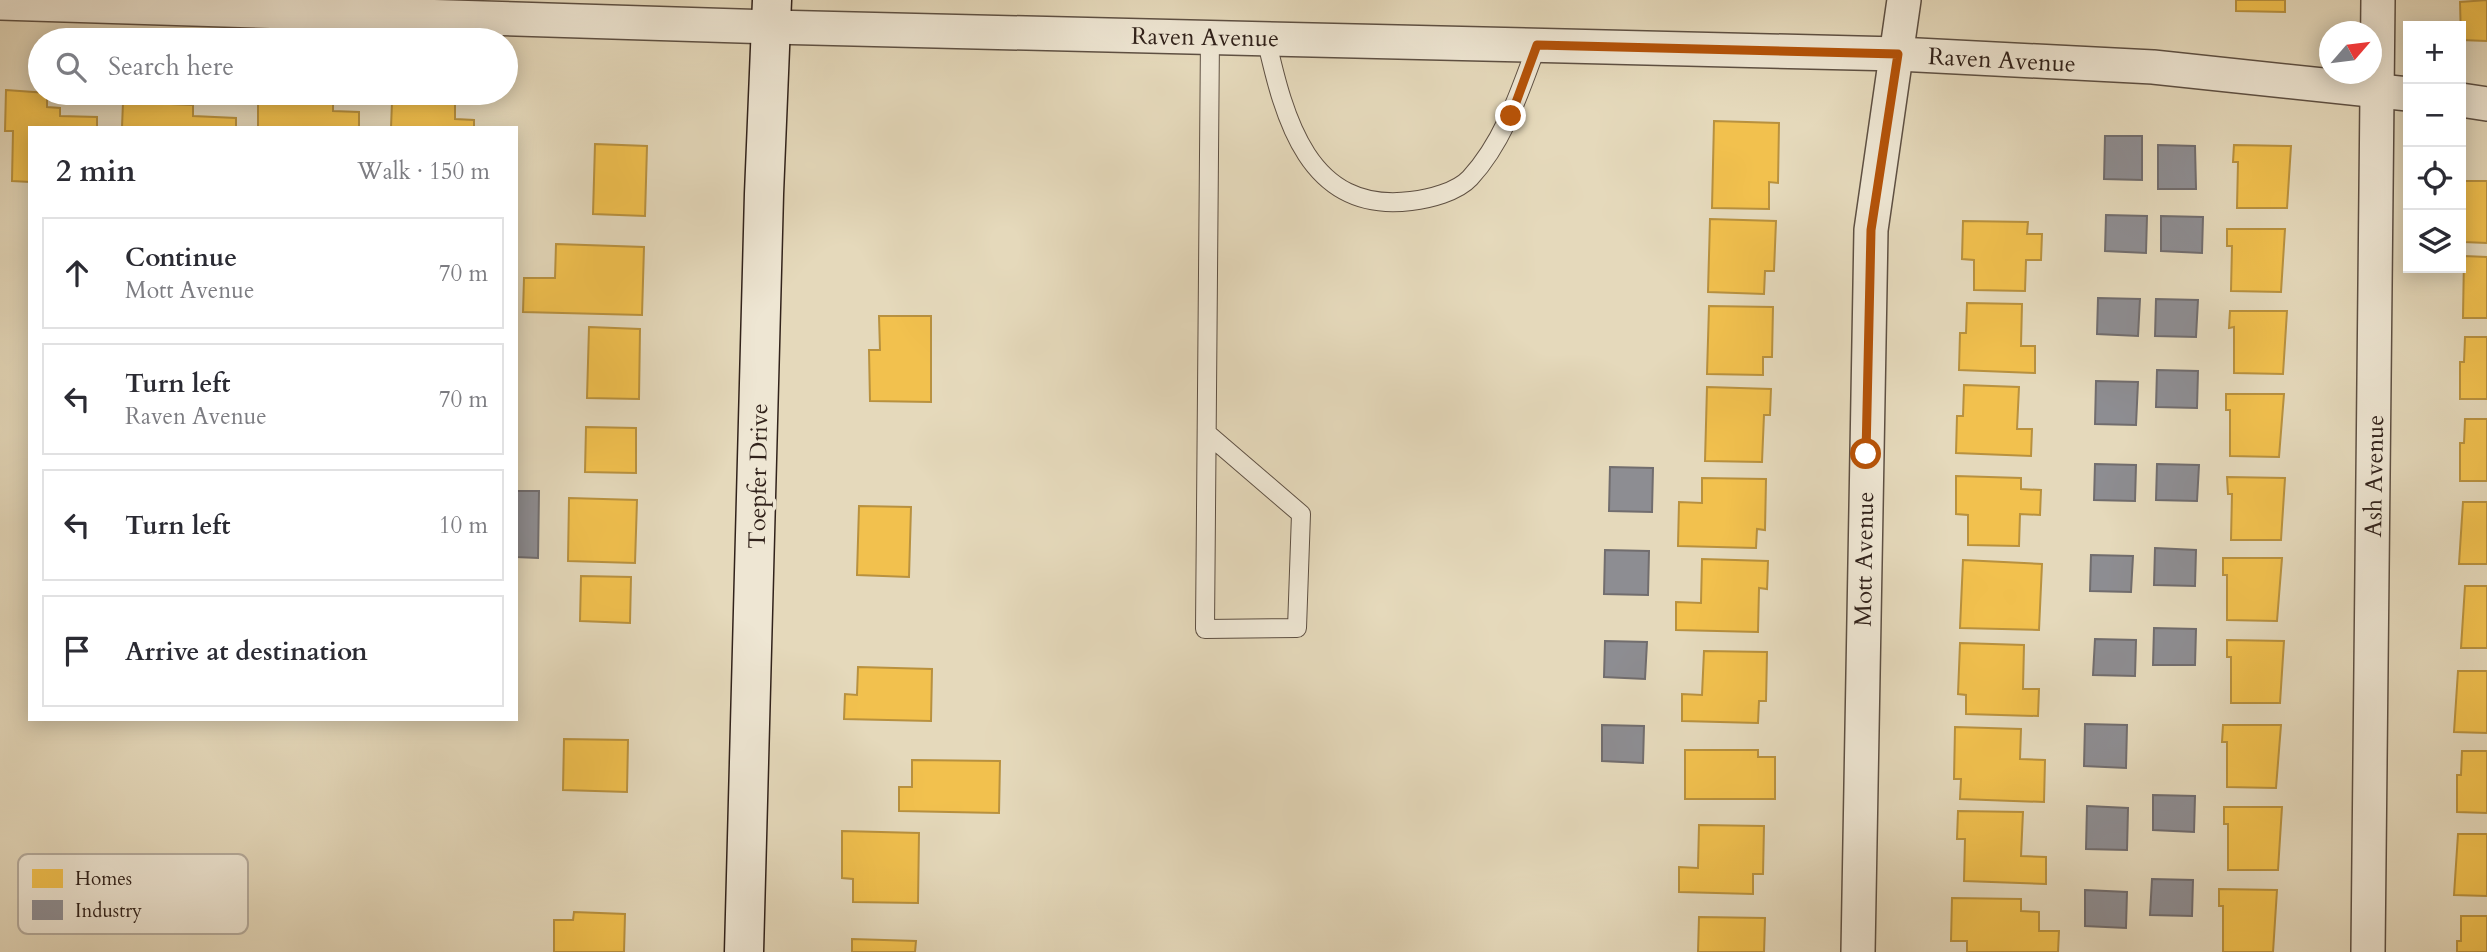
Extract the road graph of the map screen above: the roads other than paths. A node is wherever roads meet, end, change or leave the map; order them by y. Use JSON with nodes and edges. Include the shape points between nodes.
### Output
{"nodes":[{"id":1,"x":1904,"y":0,"type":"edge"},
{"id":2,"x":2378,"y":0,"type":"edge"},
{"id":3,"x":0,"y":3,"type":"edge"},
{"id":4,"x":772,"y":13,"type":"edge"},
{"id":5,"x":1210,"y":36,"type":"junction"},
{"id":6,"x":1266,"y":38,"type":"junction"},
{"id":7,"x":1537,"y":45,"type":"junction"},
{"id":8,"x":1898,"y":54,"type":"junction"},
{"id":9,"x":2393,"y":92,"type":"edge"},
{"id":10,"x":2466,"y":101,"type":"edge"},
{"id":11,"x":2487,"y":104,"type":"edge"},
{"id":12,"x":1209,"y":435,"type":"junction"},
{"id":13,"x":744,"y":952,"type":"edge"},
{"id":14,"x":1858,"y":952,"type":"edge"},
{"id":15,"x":2368,"y":952,"type":"edge"}],
"edges":[{"from":1,"to":8,"type":"street","name":"Mott Avenue"},
{"from":2,"to":9,"type":"street","name":"Ash Avenue"},
{"from":3,"to":4,"type":"street","name":"Raven Avenue"},
{"from":4,"to":5,"type":"street","name":"Raven Avenue"},
{"from":4,"to":13,"type":"street","name":"Toepfer Drive"},
{"from":5,"to":6,"type":"street","name":"Raven Avenue"},
{"from":5,"to":12,"type":"lane"},
{"from":6,"to":7,"type":"street","name":"Raven Avenue"},
{"from":6,"to":7,"type":"lane","via":[[1281,103],[1317,170],[1335,187],[1361,200],[1394,204],[1425,200],[1469,179],[1511,116]]},
{"from":7,"to":8,"type":"street","name":"Raven Avenue"},
{"from":8,"to":9,"type":"street","name":"Raven Avenue","via":[[2153,67]]},
{"from":8,"to":14,"type":"street","name":"Mott Avenue","via":[[1871,230]]},
{"from":9,"to":15,"type":"street","name":"Ash Avenue"},
{"from":10,"to":11,"type":"street"},
{"from":12,"to":12,"type":"lane","via":[[1205,629],[1297,628],[1301,514]]}]}
